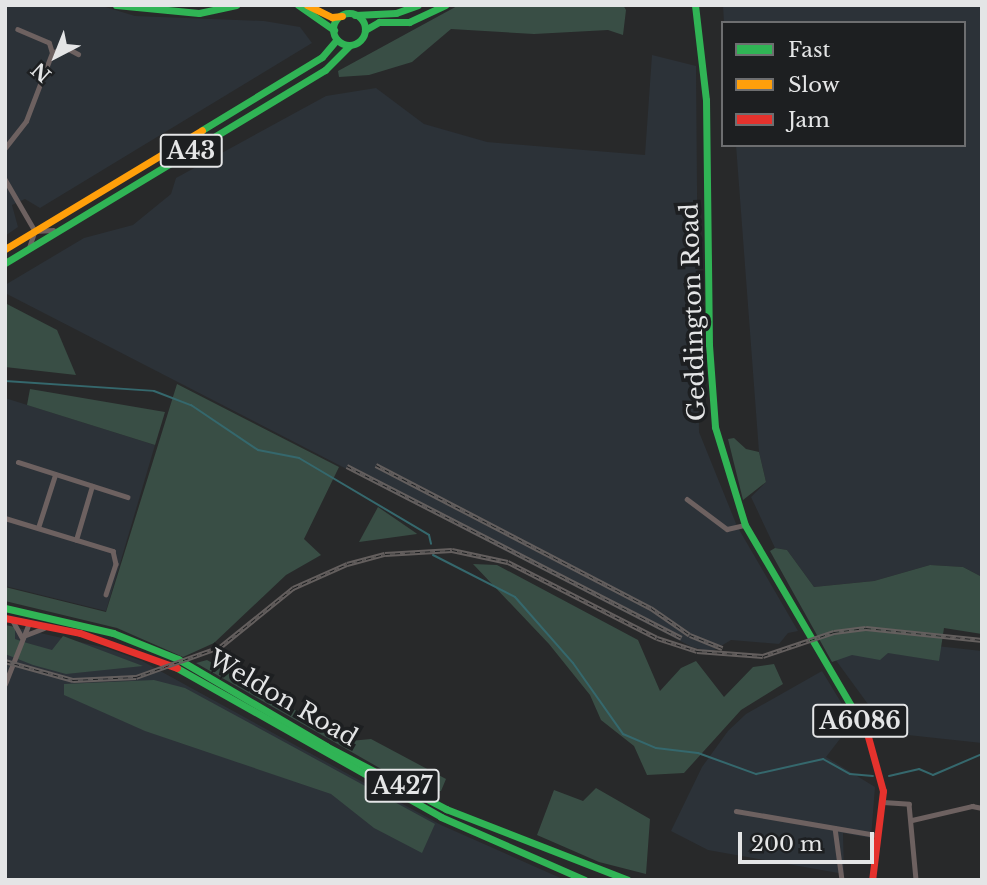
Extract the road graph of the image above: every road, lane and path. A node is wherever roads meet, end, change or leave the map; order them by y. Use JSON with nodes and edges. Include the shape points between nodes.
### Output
{"nodes":[{"id":1,"x":116,"y":5,"type":"edge"},
{"id":2,"x":236,"y":5,"type":"edge"},
{"id":3,"x":298,"y":5,"type":"edge"},
{"id":4,"x":307,"y":5,"type":"edge"},
{"id":5,"x":418,"y":5,"type":"edge"},
{"id":6,"x":445,"y":5,"type":"edge"},
{"id":7,"x":696,"y":6,"type":"edge"},
{"id":8,"x":355,"y":15,"type":"junction"},
{"id":9,"x":342,"y":16,"type":"junction"},
{"id":10,"x":18,"y":30,"type":"dead end"},
{"id":11,"x":334,"y":30,"type":"junction"},
{"id":12,"x":365,"y":30,"type":"junction"},
{"id":13,"x":337,"y":38,"type":"junction"},
{"id":14,"x":350,"y":45,"type":"junction"},
{"id":15,"x":52,"y":53,"type":"junction"},
{"id":16,"x":78,"y":54,"type":"dead end"},
{"id":17,"x":5,"y":148,"type":"edge"},
{"id":18,"x":5,"y":179,"type":"edge"},
{"id":19,"x":8,"y":189,"type":"edge"},
{"id":20,"x":76,"y":220,"type":"junction"},
{"id":21,"x":35,"y":231,"type":"junction"},
{"id":22,"x":5,"y":249,"type":"edge"},
{"id":23,"x":26,"y":250,"type":"junction"},
{"id":24,"x":5,"y":263,"type":"edge"},
{"id":25,"x":18,"y":462,"type":"dead end"},
{"id":26,"x":55,"y":475,"type":"junction"},
{"id":27,"x":92,"y":486,"type":"junction"},
{"id":28,"x":128,"y":497,"type":"dead end"},
{"id":29,"x":687,"y":499,"type":"dead end"},
{"id":30,"x":5,"y":518,"type":"edge"},
{"id":31,"x":746,"y":525,"type":"junction"},
{"id":32,"x":38,"y":528,"type":"junction"},
{"id":33,"x":76,"y":540,"type":"junction"},
{"id":34,"x":106,"y":594,"type":"dead end"},
{"id":35,"x":5,"y":608,"type":"edge"},
{"id":36,"x":8,"y":619,"type":"edge"},
{"id":37,"x":29,"y":623,"type":"junction"},
{"id":38,"x":47,"y":627,"type":"junction"},
{"id":39,"x":23,"y":638,"type":"junction"},
{"id":40,"x":5,"y":684,"type":"edge"},
{"id":41,"x":883,"y":802,"type":"junction"},
{"id":42,"x":982,"y":808,"type":"edge"},
{"id":43,"x":736,"y":811,"type":"dead end"},
{"id":44,"x":912,"y":820,"type":"junction"},
{"id":45,"x":835,"y":828,"type":"junction"},
{"id":46,"x":879,"y":835,"type":"junction"},
{"id":47,"x":871,"y":879,"type":"edge"},
{"id":48,"x":585,"y":880,"type":"edge"},
{"id":49,"x":628,"y":880,"type":"edge"},
{"id":50,"x":842,"y":880,"type":"edge"},
{"id":51,"x":916,"y":880,"type":"edge"}],
"edges":[{"from":1,"to":2,"type":"main road","via":[[198,13]]},
{"from":3,"to":11,"type":"main road"},
{"from":4,"to":9,"type":"main road","via":[[331,17]]},
{"from":5,"to":8,"type":"main road","via":[[396,13]]},
{"from":6,"to":12,"type":"main road","via":[[409,22],[379,22]]},
{"from":7,"to":31,"type":"main road","name":"Geddington Road","number":"A6086","via":[[706,119],[710,393],[725,470]]},
{"from":8,"to":9,"type":"main road"},
{"from":8,"to":12,"type":"main road"},
{"from":9,"to":11,"type":"main road"},
{"from":10,"to":15,"type":"street","via":[[49,43]]},
{"from":11,"to":13,"type":"main road"},
{"from":12,"to":14,"type":"main road","number":"A43","via":[[361,40]]},
{"from":13,"to":14,"type":"main road"},
{"from":13,"to":21,"type":"main road","number":"A43","via":[[322,57]]},
{"from":14,"to":20,"type":"main road","number":"A43","via":[[325,70]]},
{"from":15,"to":16,"type":"street","via":[[65,47]]},
{"from":15,"to":17,"type":"street","via":[[26,121]]},
{"from":18,"to":19,"type":"street"},
{"from":19,"to":21,"type":"street"},
{"from":20,"to":21,"type":"street","via":[[46,233]]},
{"from":20,"to":23,"type":"main road","number":"A43"},
{"from":21,"to":22,"type":"main road","number":"A43"},
{"from":21,"to":23,"type":"street"},
{"from":23,"to":24,"type":"main road","number":"A43"},
{"from":25,"to":26,"type":"street"},
{"from":26,"to":27,"type":"street"},
{"from":26,"to":32,"type":"street"},
{"from":27,"to":28,"type":"street"},
{"from":27,"to":33,"type":"street"},
{"from":29,"to":31,"type":"street","via":[[727,529]]},
{"from":30,"to":32,"type":"street"},
{"from":31,"to":41,"type":"main road","name":"Geddington Road","number":"A6086","via":[[873,744]]},
{"from":32,"to":33,"type":"street"},
{"from":33,"to":34,"type":"street","via":[[117,556]]},
{"from":35,"to":37,"type":"street","via":[[24,615]]},
{"from":35,"to":49,"type":"main road","name":"Weldon Road","number":"A427","via":[[113,633],[178,659],[326,746],[446,809]]},
{"from":36,"to":37,"type":"main road","name":"Weldon Road","number":"A427"},
{"from":36,"to":39,"type":"street"},
{"from":37,"to":38,"type":"main road","name":"Weldon Road","number":"A427"},
{"from":37,"to":39,"type":"street"},
{"from":38,"to":39,"type":"street"},
{"from":38,"to":48,"type":"main road","name":"Weldon Road","number":"A427","via":[[127,646],[169,663],[441,817]]},
{"from":39,"to":40,"type":"street"},
{"from":41,"to":44,"type":"street","via":[[906,803]]},
{"from":41,"to":46,"type":"main road","number":"A6086"},
{"from":42,"to":44,"type":"street","via":[[972,806]]},
{"from":43,"to":45,"type":"street"},
{"from":44,"to":51,"type":"street"},
{"from":45,"to":46,"type":"street"},
{"from":45,"to":50,"type":"street"},
{"from":46,"to":47,"type":"main road","number":"A6086"}]}
